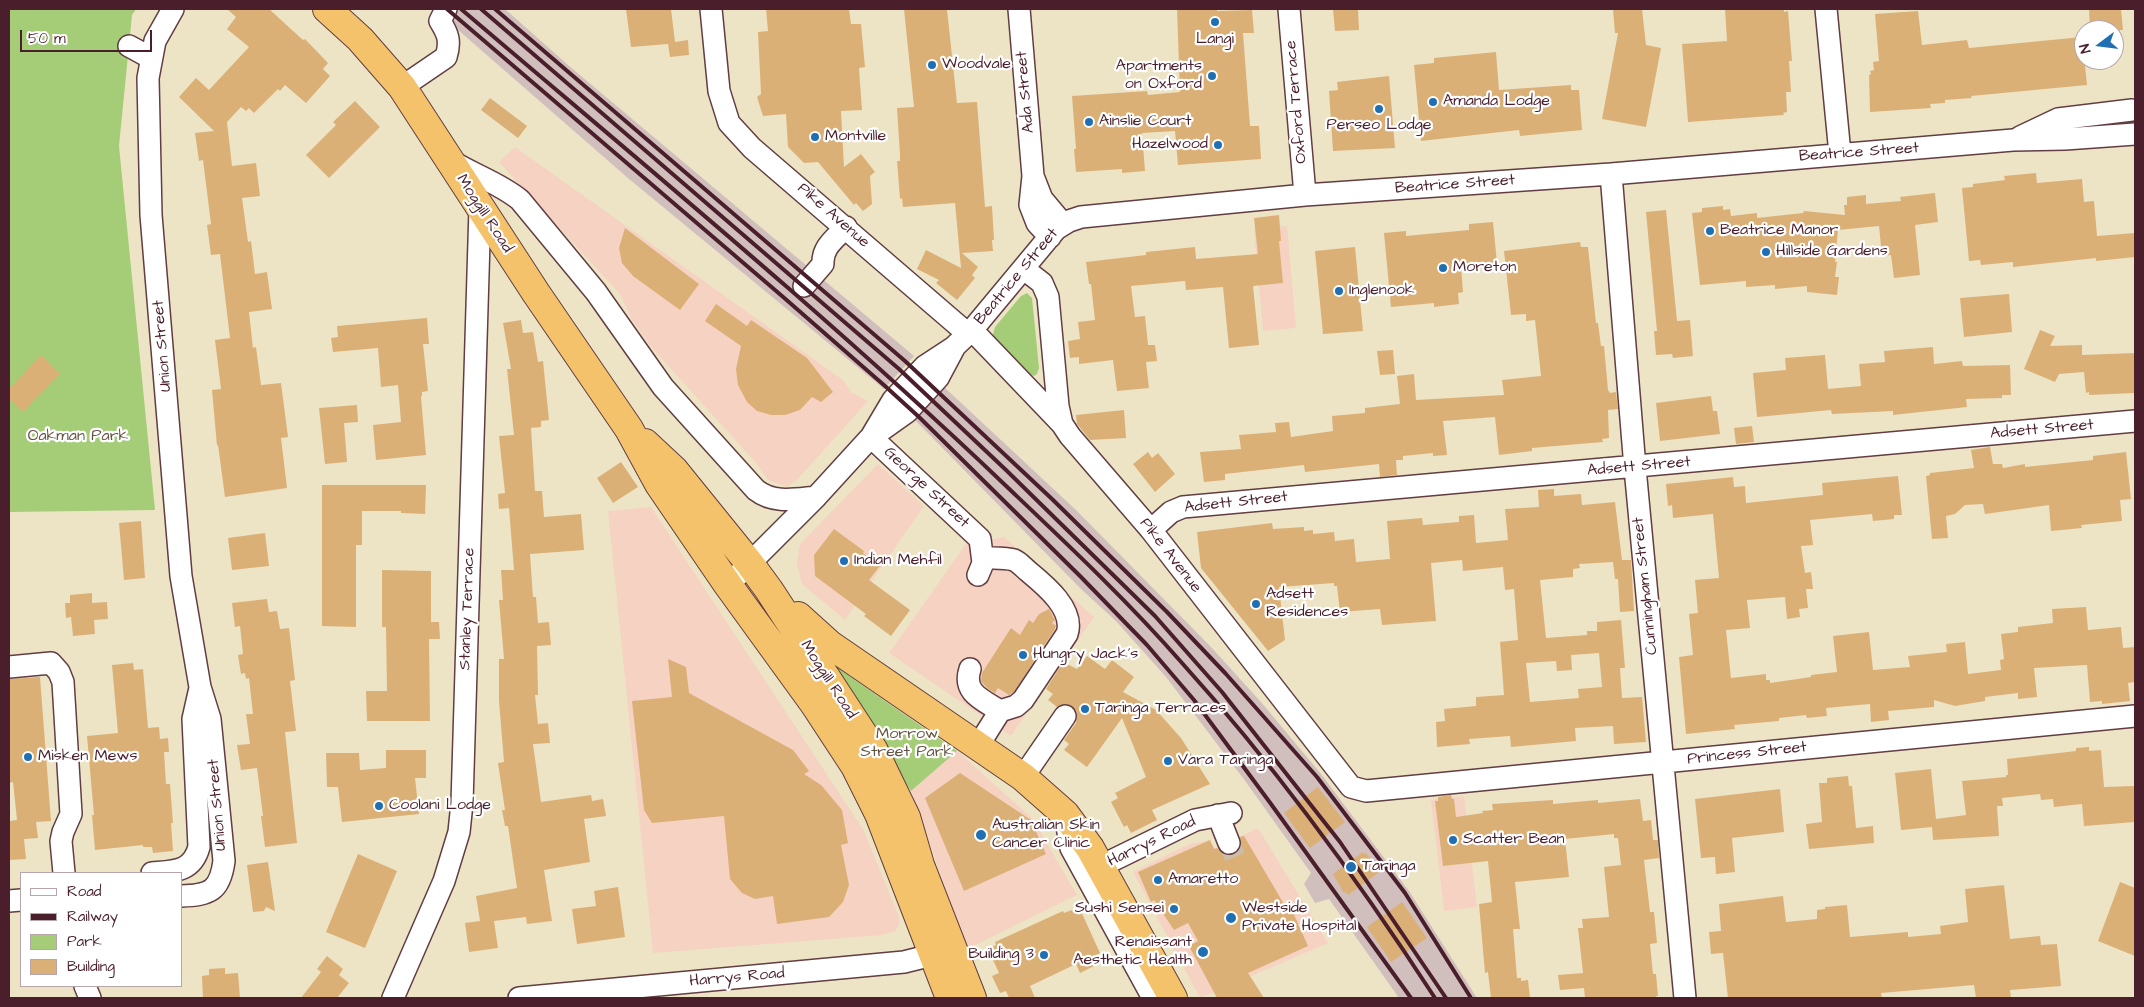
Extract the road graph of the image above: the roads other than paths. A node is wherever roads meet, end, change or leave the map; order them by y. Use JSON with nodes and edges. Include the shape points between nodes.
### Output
{"nodes":[{"id":1,"x":173,"y":9,"type":"edge"},
{"id":2,"x":327,"y":9,"type":"edge"},
{"id":3,"x":446,"y":9,"type":"edge"},
{"id":4,"x":711,"y":9,"type":"edge"},
{"id":5,"x":1020,"y":9,"type":"edge"},
{"id":6,"x":1289,"y":9,"type":"edge"},
{"id":7,"x":1826,"y":9,"type":"edge"},
{"id":8,"x":129,"y":46,"type":"dead end"},
{"id":9,"x":151,"y":58,"type":"junction"},
{"id":10,"x":402,"y":87,"type":"junction"},
{"id":11,"x":2132,"y":110,"type":"dead end"},
{"id":12,"x":2135,"y":134,"type":"edge"},
{"id":13,"x":2013,"y":140,"type":"junction"},
{"id":14,"x":1840,"y":154,"type":"junction"},
{"id":15,"x":450,"y":160,"type":"junction"},
{"id":16,"x":1611,"y":174,"type":"junction"},
{"id":17,"x":1305,"y":195,"type":"junction"},
{"id":18,"x":480,"y":208,"type":"junction"},
{"id":19,"x":846,"y":227,"type":"junction"},
{"id":20,"x":1056,"y":230,"type":"junction"},
{"id":21,"x":1024,"y":269,"type":"junction"},
{"id":22,"x":804,"y":286,"type":"dead end"},
{"id":23,"x":965,"y":337,"type":"junction"},
{"id":24,"x":2135,"y":421,"type":"edge"},
{"id":25,"x":1062,"y":424,"type":"junction"},
{"id":26,"x":629,"y":429,"type":"junction"},
{"id":27,"x":871,"y":437,"type":"junction"},
{"id":28,"x":1635,"y":468,"type":"junction"},
{"id":29,"x":816,"y":497,"type":"junction"},
{"id":30,"x":1151,"y":530,"type":"junction"},
{"id":31,"x":750,"y":564,"type":"junction"},
{"id":32,"x":728,"y":585,"type":"junction"},
{"id":33,"x":769,"y":590,"type":"junction"},
{"id":34,"x":9,"y":667,"type":"edge"},
{"id":35,"x":970,"y":670,"type":"dead end"},
{"id":36,"x":200,"y":687,"type":"junction"},
{"id":37,"x":1000,"y":711,"type":"junction"},
{"id":38,"x":1065,"y":716,"type":"dead end"},
{"id":39,"x":2135,"y":716,"type":"edge"},
{"id":40,"x":978,"y":746,"type":"junction"},
{"id":41,"x":1664,"y":761,"type":"junction"},
{"id":42,"x":1023,"y":777,"type":"junction"},
{"id":43,"x":1358,"y":789,"type":"joint"},
{"id":44,"x":1064,"y":814,"type":"junction"},
{"id":45,"x":1228,"y":843,"type":"tunnel mouth"},
{"id":46,"x":1101,"y":866,"type":"junction"},
{"id":47,"x":64,"y":872,"type":"edge"},
{"id":48,"x":158,"y":872,"type":"edge"},
{"id":49,"x":182,"y":896,"type":"edge"},
{"id":50,"x":941,"y":946,"type":"junction"},
{"id":51,"x":673,"y":991,"type":"edge"},
{"id":52,"x":394,"y":998,"type":"edge"},
{"id":53,"x":519,"y":998,"type":"edge"},
{"id":54,"x":950,"y":998,"type":"edge"},
{"id":55,"x":972,"y":998,"type":"edge"},
{"id":56,"x":1153,"y":998,"type":"edge"},
{"id":57,"x":1173,"y":998,"type":"edge"},
{"id":58,"x":1685,"y":998,"type":"edge"}],
"edges":[{"from":1,"to":9,"type":"street","name":"Union Street","via":[[155,41]]},
{"from":2,"to":10,"type":"highway","name":"Moggill Road","via":[[360,39]]},
{"from":3,"to":10,"type":"street","via":[[440,20],[450,44],[446,57]]},
{"from":4,"to":19,"type":"street","name":"Pike Avenue","via":[[718,85],[729,123],[752,148]]},
{"from":5,"to":20,"type":"street","name":"Ada Street","via":[[1033,176]]},
{"from":6,"to":17,"type":"street","name":"Oxford Terrace"},
{"from":7,"to":14,"type":"street"},
{"from":8,"to":9,"type":"street"},
{"from":9,"to":36,"type":"street","name":"Union Street","via":[[148,130],[152,215],[181,576]]},
{"from":10,"to":15,"type":"highway","name":"Moggill Road"},
{"from":11,"to":13,"type":"street","name":"Beatrice Street","via":[[2058,119]]},
{"from":12,"to":13,"type":"street","name":"Beatrice Street"},
{"from":13,"to":14,"type":"street","name":"Beatrice Street"},
{"from":14,"to":16,"type":"street","name":"Beatrice Street"},
{"from":15,"to":18,"type":"highway","name":"Moggill Road"},
{"from":15,"to":29,"type":"street","via":[[520,200],[596,292],[664,386],[752,486],[778,500]]},
{"from":16,"to":17,"type":"street","name":"Beatrice Street"},
{"from":16,"to":28,"type":"street","name":"Cunningham Street"},
{"from":17,"to":20,"type":"street","name":"Beatrice Street","via":[[1085,216]]},
{"from":18,"to":26,"type":"highway","name":"Moggill Road"},
{"from":18,"to":52,"type":"street","name":"Stanley Terrace","via":[[459,832],[446,873]]},
{"from":19,"to":22,"type":"street","via":[[826,248],[822,264]]},
{"from":19,"to":23,"type":"street","name":"Pike Avenue"},
{"from":20,"to":21,"type":"street","name":"Beatrice Street"},
{"from":21,"to":23,"type":"street","name":"Beatrice Street"},
{"from":21,"to":25,"type":"street","via":[[1042,283],[1048,297]]},
{"from":23,"to":25,"type":"street","name":"Pike Avenue"},
{"from":23,"to":27,"type":"street","name":"Beatrice Street","via":[[924,366],[893,400]]},
{"from":24,"to":28,"type":"street","name":"Adsett Street"},
{"from":25,"to":30,"type":"street","name":"Pike Avenue"},
{"from":26,"to":31,"type":"highway","name":"Moggill Road","via":[[674,470]]},
{"from":26,"to":32,"type":"highway","name":"Moggill Road","via":[[659,484]]},
{"from":27,"to":29,"type":"street","name":"Beatrice Street"},
{"from":27,"to":37,"type":"street","name":"George Street","via":[[980,557],[1015,561],[1050,591],[1064,610],[1068,620],[1066,634],[1023,700]]},
{"from":28,"to":30,"type":"street","name":"Adsett Street","via":[[1183,507],[1171,512]]},
{"from":28,"to":41,"type":"street","name":"Cunningham Street"},
{"from":29,"to":31,"type":"street","name":"Beatrice Street"},
{"from":30,"to":43,"type":"street","name":"Pike Avenue","via":[[1351,787]]},
{"from":31,"to":32,"type":"street","name":"Beatrice Street"},
{"from":31,"to":33,"type":"highway","name":"Moggill Road"},
{"from":32,"to":50,"type":"highway","name":"Moggill Road","via":[[855,766]]},
{"from":33,"to":40,"type":"highway","via":[[829,644]]},
{"from":33,"to":50,"type":"highway","name":"Moggill Road","via":[[865,737],[890,783],[906,817]]},
{"from":34,"to":47,"type":"street","via":[[51,664],[59,672],[62,682],[72,814],[62,832]]},
{"from":35,"to":37,"type":"street","via":[[968,682],[971,691]]},
{"from":36,"to":48,"type":"street","name":"Union Street","via":[[193,719],[199,847],[191,864]]},
{"from":36,"to":49,"type":"street","name":"Union Street","via":[[210,719],[224,861],[218,884],[209,892]]},
{"from":37,"to":40,"type":"street"},
{"from":38,"to":42,"type":"street"},
{"from":39,"to":41,"type":"street","name":"Princess Street"},
{"from":40,"to":42,"type":"highway"},
{"from":41,"to":43,"type":"street","name":"Princess Street","via":[[1366,791]]},
{"from":41,"to":58,"type":"street","name":"Cunningham Street"},
{"from":42,"to":44,"type":"highway"},
{"from":44,"to":46,"type":"highway"},
{"from":44,"to":56,"type":"street","via":[[1071,848]]},
{"from":45,"to":46,"type":"street","name":"Harrys Road","via":[[1225,814],[1195,820]]},
{"from":46,"to":57,"type":"highway"},
{"from":50,"to":51,"type":"street","name":"Harrys Road","via":[[920,958],[904,962]]},
{"from":50,"to":54,"type":"highway","name":"Moggill Road"},
{"from":50,"to":55,"type":"highway","name":"Moggill Road"},
{"from":51,"to":53,"type":"street","name":"Harrys Road"}]}
